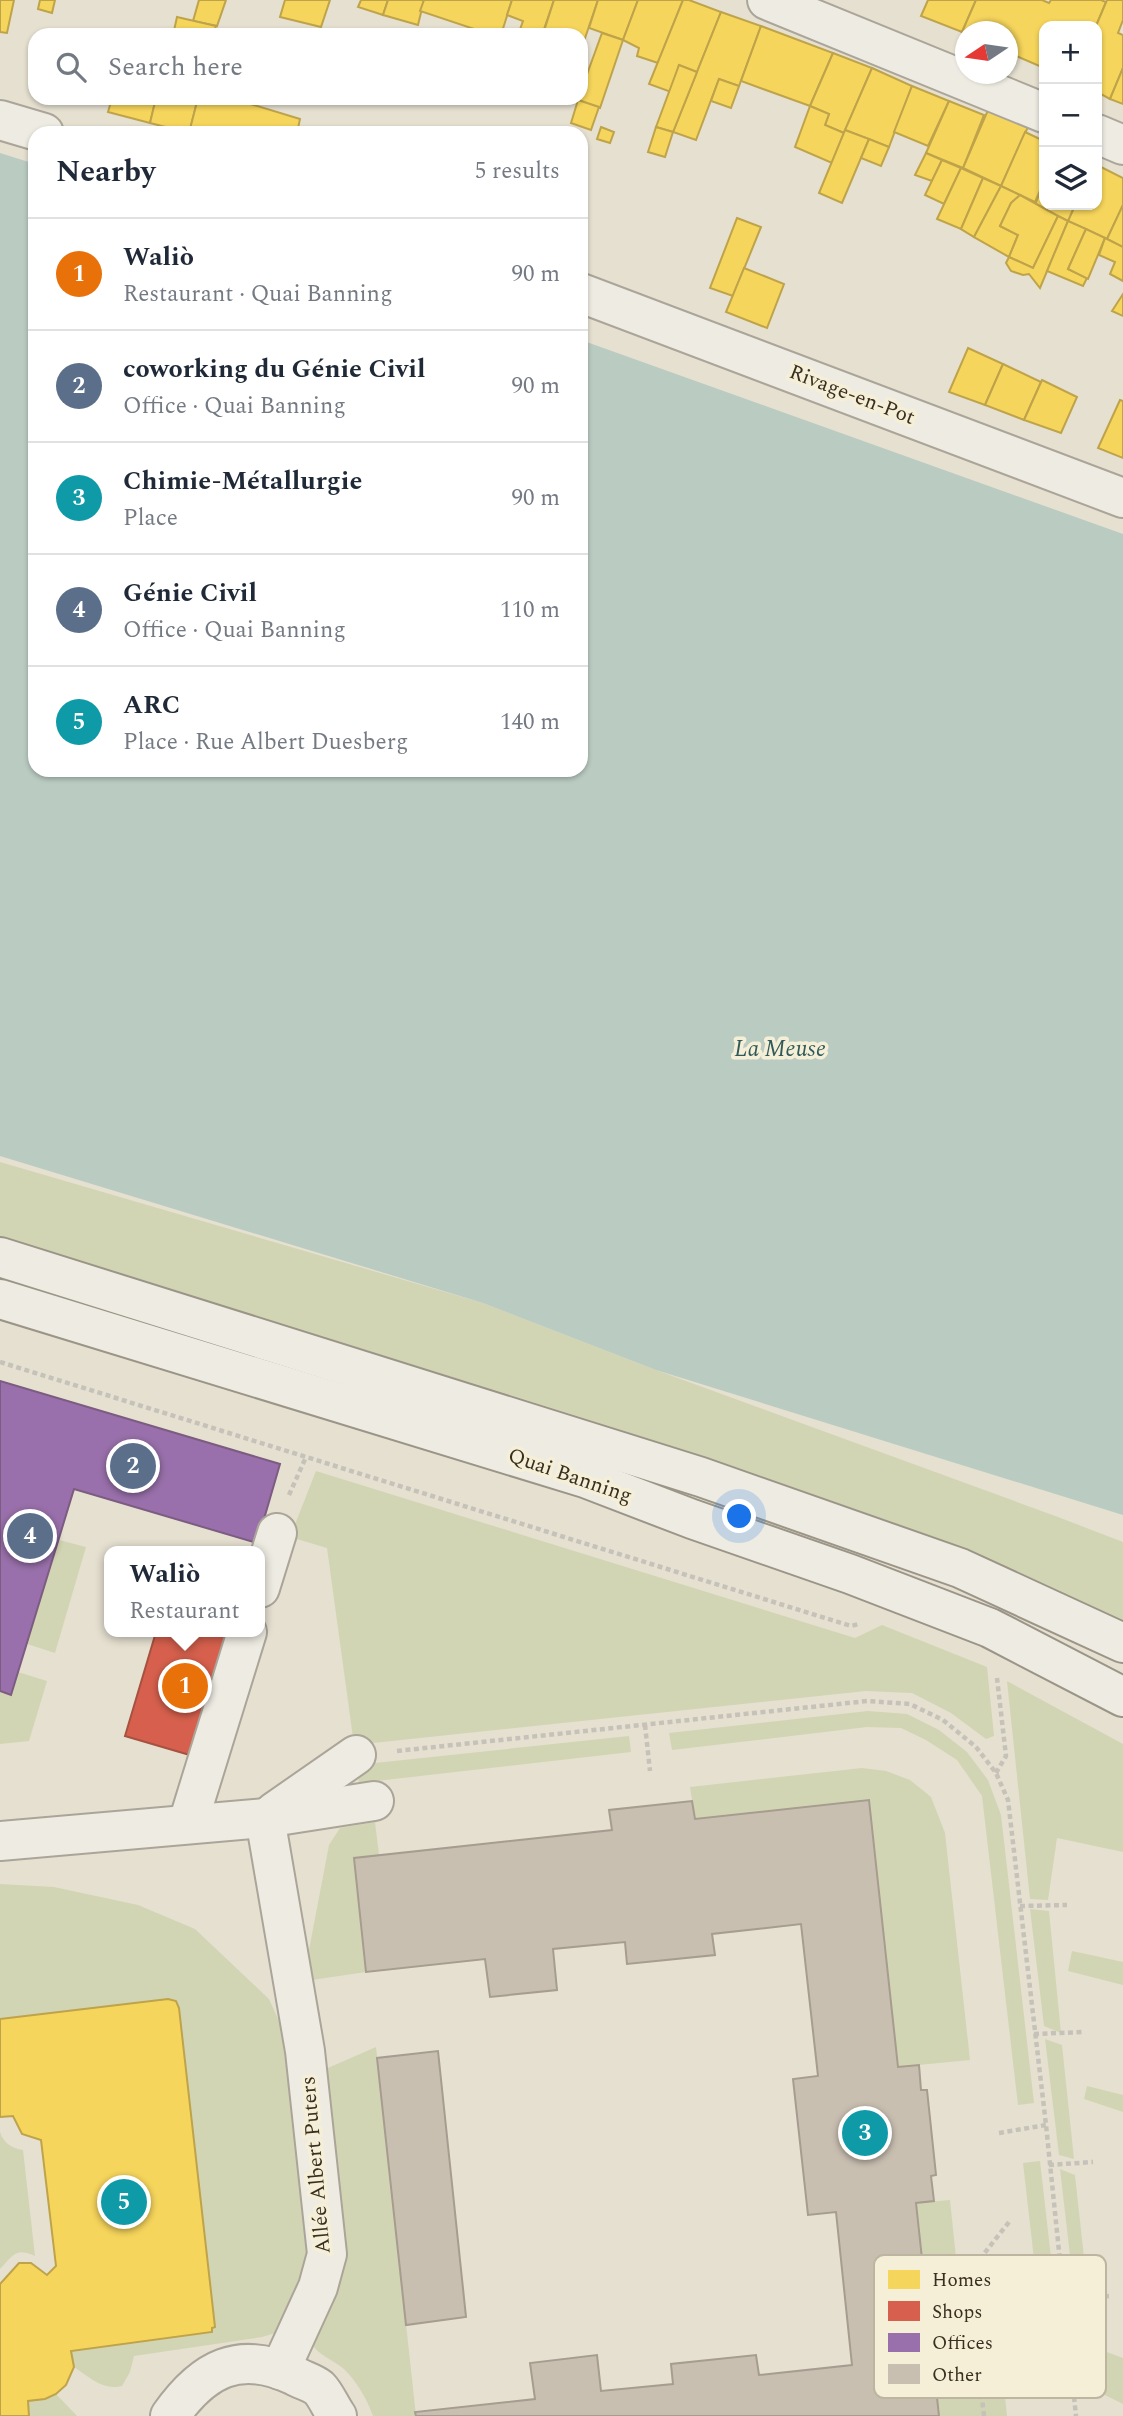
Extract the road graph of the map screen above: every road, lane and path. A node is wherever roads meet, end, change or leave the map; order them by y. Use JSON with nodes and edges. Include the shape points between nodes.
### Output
{"nodes":[{"id":1,"x":767,"y":0,"type":"edge"},
{"id":2,"x":1039,"y":111,"type":"edge"},
{"id":3,"x":0,"y":120,"type":"edge"},
{"id":4,"x":28,"y":128,"type":"edge"},
{"id":5,"x":1102,"y":136,"type":"edge"},
{"id":6,"x":1123,"y":145,"type":"edge"},
{"id":7,"x":588,"y":296,"type":"edge"},
{"id":8,"x":1123,"y":498,"type":"edge"},
{"id":9,"x":0,"y":1257,"type":"edge"},
{"id":10,"x":0,"y":1299,"type":"edge"},
{"id":11,"x":0,"y":1362,"type":"edge"},
{"id":12,"x":306,"y":1457,"type":"junction"},
{"id":13,"x":292,"y":1486,"type":"dead end"},
{"id":14,"x":277,"y":1533,"type":"dead end"},
{"id":15,"x":265,"y":1572,"type":"edge"},
{"id":16,"x":863,"y":1623,"type":"dead end"},
{"id":17,"x":245,"y":1637,"type":"edge"},
{"id":18,"x":1123,"y":1643,"type":"edge"},
{"id":19,"x":997,"y":1676,"type":"dead end"},
{"id":20,"x":1123,"y":1697,"type":"edge"},
{"id":21,"x":645,"y":1726,"type":"junction"},
{"id":22,"x":356,"y":1755,"type":"joint"},
{"id":23,"x":650,"y":1771,"type":"dead end"},
{"id":24,"x":996,"y":1773,"type":"junction"},
{"id":25,"x":374,"y":1801,"type":"dead end"},
{"id":26,"x":265,"y":1818,"type":"junction"},
{"id":27,"x":188,"y":1823,"type":"junction"},
{"id":28,"x":0,"y":1841,"type":"edge"},
{"id":29,"x":1067,"y":1905,"type":"dead end"},
{"id":30,"x":1020,"y":1906,"type":"junction"},
{"id":31,"x":1084,"y":2032,"type":"dead end"},
{"id":32,"x":1034,"y":2034,"type":"junction"},
{"id":33,"x":1046,"y":2125,"type":"junction"},
{"id":34,"x":999,"y":2133,"type":"dead end"},
{"id":35,"x":1093,"y":2162,"type":"dead end"},
{"id":36,"x":1049,"y":2165,"type":"junction"},
{"id":37,"x":1009,"y":2221,"type":"dead end"},
{"id":38,"x":983,"y":2255,"type":"edge"},
{"id":39,"x":1059,"y":2255,"type":"edge"},
{"id":40,"x":1106,"y":2296,"type":"edge"},
{"id":41,"x":1109,"y":2296,"type":"dead end"},
{"id":42,"x":281,"y":2370,"type":"junction"},
{"id":43,"x":982,"y":2398,"type":"edge"},
{"id":44,"x":1074,"y":2398,"type":"edge"},
{"id":45,"x":170,"y":2416,"type":"edge"},
{"id":46,"x":337,"y":2416,"type":"edge"},
{"id":47,"x":984,"y":2416,"type":"edge"},
{"id":48,"x":1076,"y":2416,"type":"edge"}],
"edges":[{"from":1,"to":2,"type":"street"},
{"from":3,"to":4,"type":"street"},
{"from":5,"to":6,"type":"street"},
{"from":7,"to":8,"type":"street","name":"Rivage-en-Pot"},
{"from":9,"to":18,"type":"street","name":"Quai Banning","via":[[701,1477],[960,1568]]},
{"from":10,"to":20,"type":"street","name":"Quai Banning","via":[[585,1478],[990,1628]]},
{"from":11,"to":12,"type":"path"},
{"from":12,"to":13,"type":"path"},
{"from":12,"to":16,"type":"path","via":[[851,1626]]},
{"from":14,"to":15,"type":"street"},
{"from":17,"to":27,"type":"street"},
{"from":19,"to":24,"type":"path","via":[[1006,1756]]},
{"from":21,"to":22,"type":"path"},
{"from":21,"to":23,"type":"path"},
{"from":21,"to":24,"type":"path","via":[[867,1701],[910,1704],[943,1720],[976,1747]]},
{"from":22,"to":26,"type":"street"},
{"from":24,"to":30,"type":"path","via":[[1008,1800]]},
{"from":25,"to":26,"type":"street"},
{"from":26,"to":27,"type":"street"},
{"from":26,"to":42,"type":"street","name":"Allée Albert Puters","via":[[305,2050],[327,2254],[318,2287]]},
{"from":27,"to":28,"type":"street"},
{"from":29,"to":30,"type":"path"},
{"from":30,"to":32,"type":"path"},
{"from":31,"to":32,"type":"path"},
{"from":32,"to":33,"type":"path"},
{"from":33,"to":34,"type":"path"},
{"from":33,"to":36,"type":"path"},
{"from":35,"to":36,"type":"path"},
{"from":36,"to":39,"type":"path"},
{"from":37,"to":38,"type":"path"},
{"from":40,"to":41,"type":"path"},
{"from":42,"to":45,"type":"street","via":[[237,2363],[211,2374],[184,2396]]},
{"from":42,"to":46,"type":"street","via":[[319,2388]]},
{"from":43,"to":47,"type":"path"},
{"from":44,"to":48,"type":"path"}]}
